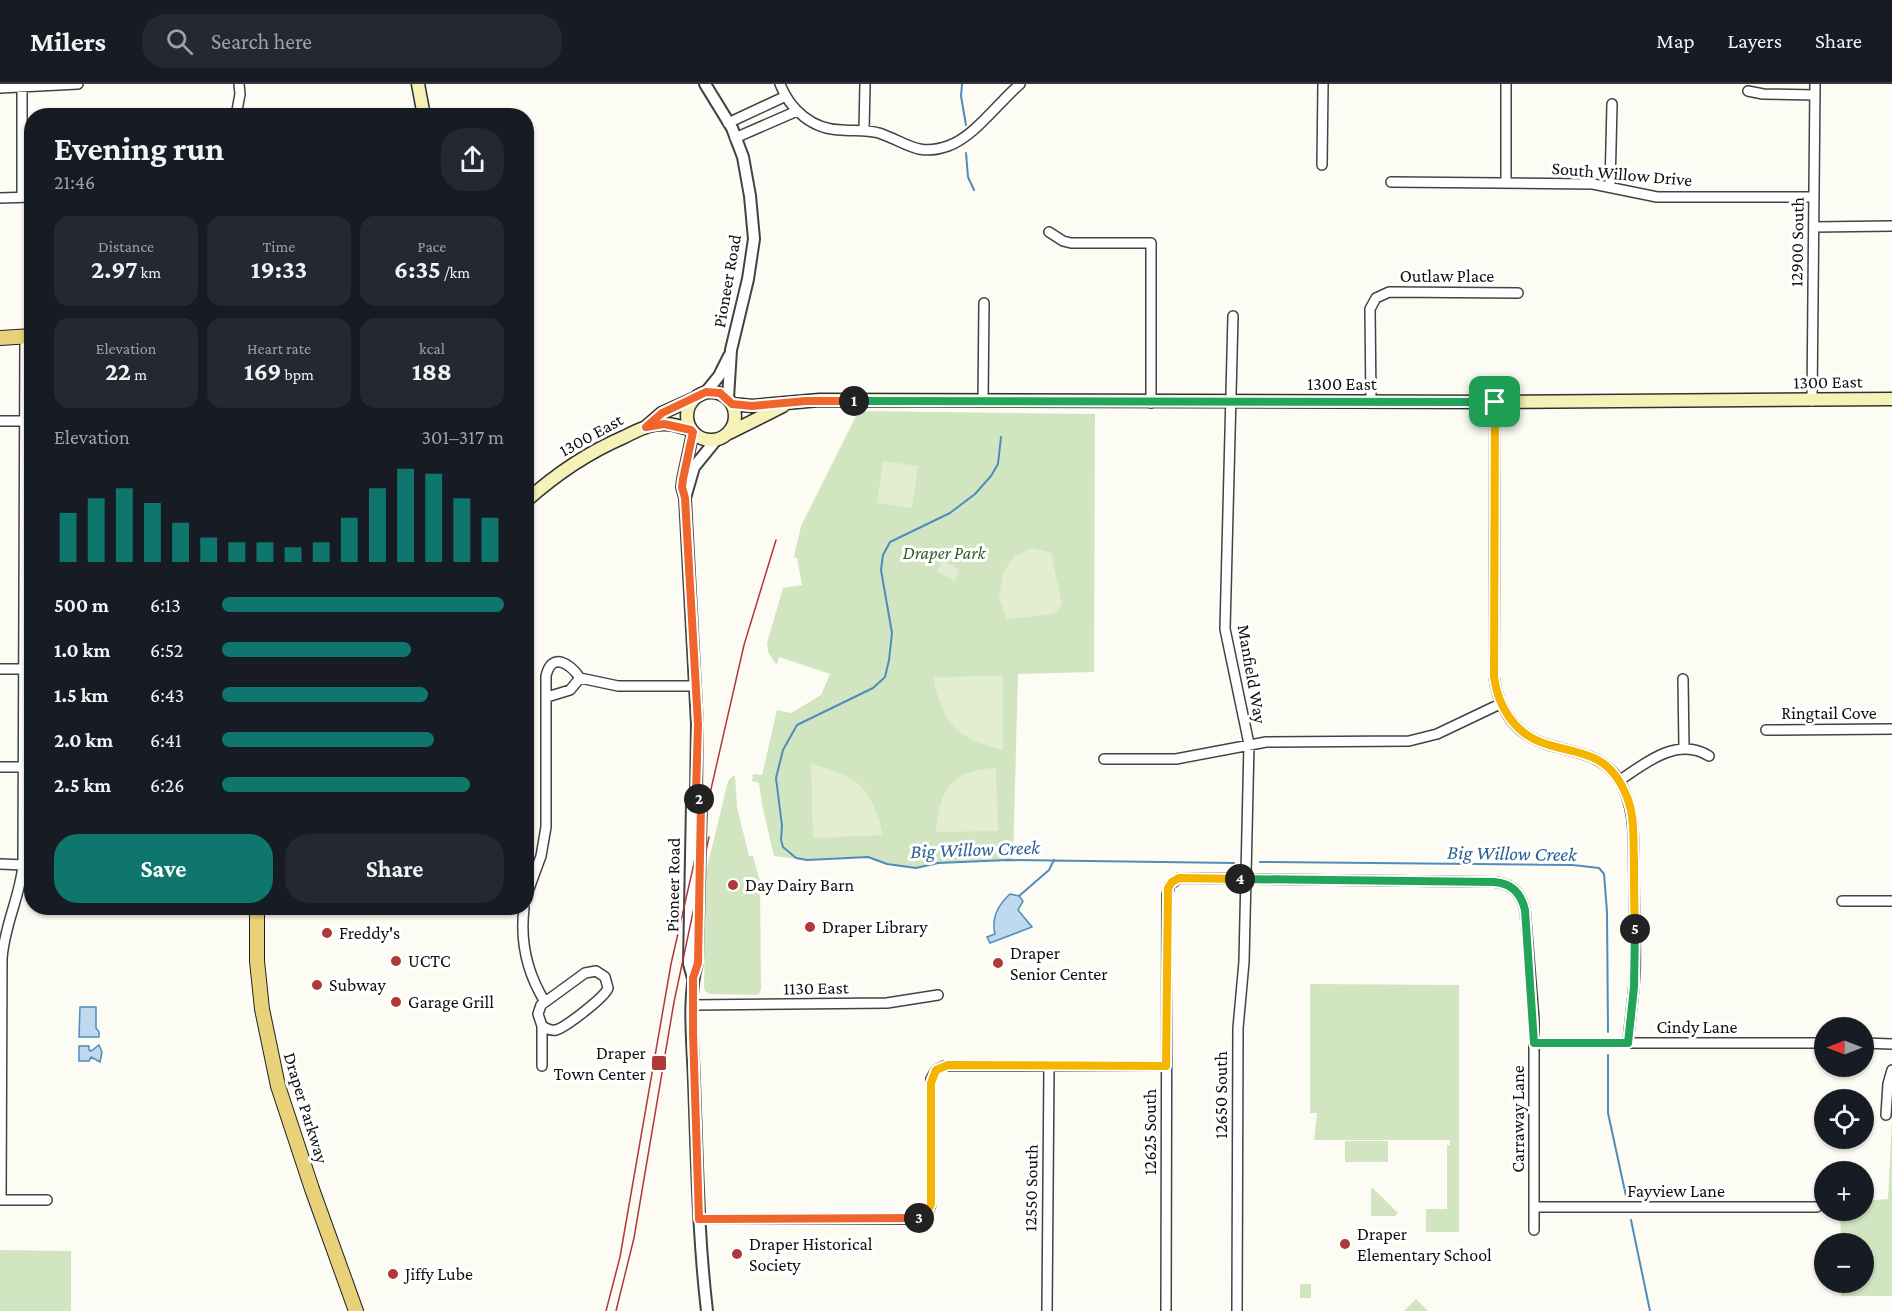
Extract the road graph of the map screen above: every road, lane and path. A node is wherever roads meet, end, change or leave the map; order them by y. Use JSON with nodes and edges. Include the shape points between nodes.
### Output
{"nodes":[{"id":1,"x":78,"y":84,"type":"edge"},
{"id":2,"x":239,"y":84,"type":"edge"},
{"id":3,"x":418,"y":84,"type":"edge"},
{"id":4,"x":705,"y":84,"type":"edge"},
{"id":5,"x":780,"y":84,"type":"edge"},
{"id":6,"x":865,"y":84,"type":"edge"},
{"id":7,"x":1020,"y":84,"type":"edge"},
{"id":8,"x":1323,"y":84,"type":"edge"},
{"id":9,"x":1506,"y":84,"type":"edge"},
{"id":10,"x":1815,"y":84,"type":"edge"},
{"id":11,"x":22,"y":86,"type":"edge"},
{"id":12,"x":0,"y":88,"type":"edge"},
{"id":13,"x":1748,"y":91,"type":"dead end"},
{"id":14,"x":1815,"y":95,"type":"junction"},
{"id":15,"x":786,"y":96,"type":"junction"},
{"id":16,"x":1612,"y":104,"type":"dead end"},
{"id":17,"x":238,"y":108,"type":"edge"},
{"id":18,"x":422,"y":108,"type":"edge"},
{"id":19,"x":797,"y":111,"type":"junction"},
{"id":20,"x":728,"y":123,"type":"junction"},
{"id":21,"x":24,"y":130,"type":"edge"},
{"id":22,"x":864,"y":131,"type":"junction"},
{"id":23,"x":735,"y":138,"type":"junction"},
{"id":24,"x":1323,"y":165,"type":"dead end"},
{"id":25,"x":1391,"y":182,"type":"dead end"},
{"id":26,"x":1506,"y":183,"type":"junction"},
{"id":27,"x":1610,"y":187,"type":"junction"},
{"id":28,"x":24,"y":197,"type":"edge"},
{"id":29,"x":1814,"y":197,"type":"junction"},
{"id":30,"x":0,"y":198,"type":"edge"},
{"id":31,"x":1814,"y":226,"type":"junction"},
{"id":32,"x":1892,"y":226,"type":"edge"},
{"id":33,"x":1049,"y":232,"type":"dead end"},
{"id":34,"x":1518,"y":293,"type":"dead end"},
{"id":35,"x":984,"y":303,"type":"dead end"},
{"id":36,"x":1233,"y":316,"type":"dead end"},
{"id":37,"x":24,"y":336,"type":"edge"},
{"id":38,"x":0,"y":338,"type":"edge"},
{"id":39,"x":731,"y":350,"type":"junction"},
{"id":40,"x":706,"y":392,"type":"junction"},
{"id":41,"x":693,"y":399,"type":"junction"},
{"id":42,"x":1892,"y":399,"type":"edge"},
{"id":43,"x":730,"y":401,"type":"junction"},
{"id":44,"x":1812,"y":401,"type":"junction"},
{"id":45,"x":793,"y":402,"type":"junction"},
{"id":46,"x":983,"y":402,"type":"junction"},
{"id":47,"x":1232,"y":402,"type":"junction"},
{"id":48,"x":1495,"y":402,"type":"junction"},
{"id":49,"x":1150,"y":403,"type":"junction"},
{"id":50,"x":1371,"y":403,"type":"junction"},
{"id":51,"x":0,"y":421,"type":"edge"},
{"id":52,"x":24,"y":421,"type":"edge"},
{"id":53,"x":646,"y":427,"type":"junction"},
{"id":54,"x":692,"y":431,"type":"junction"},
{"id":55,"x":728,"y":433,"type":"junction"},
{"id":56,"x":716,"y":440,"type":"junction"},
{"id":57,"x":534,"y":494,"type":"edge"},
{"id":58,"x":685,"y":498,"type":"junction"},
{"id":59,"x":0,"y":669,"type":"edge"},
{"id":60,"x":24,"y":669,"type":"edge"},
{"id":61,"x":580,"y":678,"type":"junction"},
{"id":62,"x":1683,"y":679,"type":"dead end"},
{"id":63,"x":695,"y":686,"type":"junction"},
{"id":64,"x":547,"y":697,"type":"junction"},
{"id":65,"x":1500,"y":704,"type":"junction"},
{"id":66,"x":1892,"y":729,"type":"edge"},
{"id":67,"x":1766,"y":730,"type":"dead end"},
{"id":68,"x":1249,"y":744,"type":"junction"},
{"id":69,"x":1684,"y":748,"type":"junction"},
{"id":70,"x":1709,"y":756,"type":"dead end"},
{"id":71,"x":1104,"y":759,"type":"dead end"},
{"id":72,"x":0,"y":767,"type":"edge"},
{"id":73,"x":24,"y":767,"type":"edge"},
{"id":74,"x":1619,"y":781,"type":"junction"},
{"id":75,"x":24,"y":840,"type":"edge"},
{"id":76,"x":0,"y":864,"type":"edge"},
{"id":77,"x":23,"y":865,"type":"junction"},
{"id":78,"x":534,"y":875,"type":"edge"},
{"id":79,"x":1247,"y":879,"type":"junction"},
{"id":80,"x":1172,"y":882,"type":"joint"},
{"id":81,"x":1842,"y":901,"type":"dead end"},
{"id":82,"x":1892,"y":901,"type":"edge"},
{"id":83,"x":257,"y":915,"type":"edge"},
{"id":84,"x":524,"y":915,"type":"edge"},
{"id":85,"x":1,"y":959,"type":"edge"},
{"id":86,"x":938,"y":994,"type":"dead end"},
{"id":87,"x":545,"y":1002,"type":"junction"},
{"id":88,"x":693,"y":1005,"type":"junction"},
{"id":89,"x":542,"y":1026,"type":"junction"},
{"id":90,"x":1534,"y":1043,"type":"junction"},
{"id":91,"x":1628,"y":1043,"type":"junction"},
{"id":92,"x":1814,"y":1043,"type":"edge"},
{"id":93,"x":1874,"y":1043,"type":"edge"},
{"id":94,"x":1892,"y":1044,"type":"edge"},
{"id":95,"x":542,"y":1066,"type":"dead end"},
{"id":96,"x":1049,"y":1066,"type":"junction"},
{"id":97,"x":1166,"y":1066,"type":"junction"},
{"id":98,"x":1892,"y":1070,"type":"edge"},
{"id":99,"x":1,"y":1107,"type":"edge"},
{"id":100,"x":1886,"y":1115,"type":"dead end"},
{"id":101,"x":0,"y":1200,"type":"edge"},
{"id":102,"x":47,"y":1200,"type":"dead end"},
{"id":103,"x":1534,"y":1207,"type":"junction"},
{"id":104,"x":1814,"y":1207,"type":"edge"},
{"id":105,"x":699,"y":1219,"type":"junction"},
{"id":106,"x":1534,"y":1230,"type":"dead end"},
{"id":107,"x":356,"y":1311,"type":"edge"},
{"id":108,"x":706,"y":1311,"type":"edge"},
{"id":109,"x":1047,"y":1311,"type":"edge"},
{"id":110,"x":1166,"y":1311,"type":"edge"},
{"id":111,"x":1237,"y":1311,"type":"edge"}],
"edges":[{"from":1,"to":11,"type":"street"},
{"from":2,"to":17,"type":"street"},
{"from":3,"to":18,"type":"main road"},
{"from":4,"to":20,"type":"street","name":"Pioneer Road"},
{"from":5,"to":15,"type":"street"},
{"from":6,"to":22,"type":"street"},
{"from":7,"to":22,"type":"street","via":[[965,138],[939,149],[912,148]]},
{"from":8,"to":24,"type":"street"},
{"from":9,"to":26,"type":"street"},
{"from":10,"to":14,"type":"street","name":"12900 South"},
{"from":11,"to":12,"type":"street"},
{"from":11,"to":21,"type":"street"},
{"from":13,"to":14,"type":"street"},
{"from":14,"to":29,"type":"street","name":"12900 South"},
{"from":15,"to":19,"type":"street"},
{"from":15,"to":20,"type":"street"},
{"from":16,"to":27,"type":"street"},
{"from":19,"to":22,"type":"street","via":[[825,128]]},
{"from":19,"to":23,"type":"street"},
{"from":20,"to":23,"type":"street","name":"Pioneer Road"},
{"from":23,"to":39,"type":"street","name":"Pioneer Road","via":[[743,158],[754,239]]},
{"from":25,"to":26,"type":"street","name":"South Willow Drive"},
{"from":26,"to":27,"type":"street","name":"South Willow Drive"},
{"from":27,"to":29,"type":"street","name":"South Willow Drive","via":[[1657,197]]},
{"from":28,"to":30,"type":"street"},
{"from":29,"to":31,"type":"street","name":"12900 South"},
{"from":31,"to":32,"type":"street"},
{"from":31,"to":44,"type":"street","name":"12900 South"},
{"from":33,"to":49,"type":"street","via":[[1071,243],[1150,243]]},
{"from":34,"to":50,"type":"street","name":"Outlaw Place","via":[[1389,292],[1376,298],[1370,309]]},
{"from":35,"to":46,"type":"street"},
{"from":36,"to":47,"type":"street","name":"Manfield Way"},
{"from":37,"to":38,"type":"main road"},
{"from":39,"to":40,"type":"street","name":"Pioneer Road"},
{"from":39,"to":43,"type":"street","name":"Pioneer Road"},
{"from":40,"to":41,"type":"main road"},
{"from":40,"to":43,"type":"main road","via":[[720,393]]},
{"from":41,"to":53,"type":"main road","name":"1300 East","via":[[662,413]]},
{"from":41,"to":54,"type":"main road","via":[[687,420]]},
{"from":42,"to":44,"type":"main road","name":"1300 East"},
{"from":43,"to":45,"type":"main road","name":"1300 East","via":[[752,406]]},
{"from":43,"to":55,"type":"main road","via":[[735,414]]},
{"from":44,"to":48,"type":"main road","name":"1300 East"},
{"from":45,"to":46,"type":"main road","name":"1300 East"},
{"from":45,"to":55,"type":"main road","name":"1300 East"},
{"from":46,"to":49,"type":"main road","name":"1300 East"},
{"from":47,"to":49,"type":"main road","name":"1300 East"},
{"from":47,"to":50,"type":"main road","name":"1300 East"},
{"from":47,"to":68,"type":"street","name":"Manfield Way","via":[[1225,628]]},
{"from":48,"to":50,"type":"main road","name":"1300 East"},
{"from":48,"to":65,"type":"street","via":[[1494,677]]},
{"from":51,"to":52,"type":"street"},
{"from":53,"to":54,"type":"main road","name":"1300 East","via":[[664,424]]},
{"from":53,"to":57,"type":"main road","name":"1300 East","via":[[587,455]]},
{"from":54,"to":56,"type":"main road","via":[[700,438]]},
{"from":54,"to":58,"type":"street","name":"Pioneer Road","via":[[682,487]]},
{"from":55,"to":56,"type":"main road"},
{"from":56,"to":58,"type":"street","name":"Pioneer Road","via":[[696,462]]},
{"from":58,"to":63,"type":"street","name":"Pioneer Road"},
{"from":59,"to":60,"type":"street"},
{"from":61,"to":63,"type":"street","via":[[618,686]]},
{"from":61,"to":64,"type":"street","via":[[570,690]]},
{"from":61,"to":64,"type":"street","via":[[570,665],[555,663],[547,671]]},
{"from":62,"to":69,"type":"street"},
{"from":63,"to":88,"type":"street","name":"Pioneer Road","via":[[696,793],[701,803],[698,963],[693,978]]},
{"from":64,"to":78,"type":"street","via":[[546,827]]},
{"from":65,"to":68,"type":"street","via":[[1437,734],[1409,741]]},
{"from":65,"to":74,"type":"street","via":[[1531,737],[1593,757]]},
{"from":66,"to":67,"type":"street","name":"Ringtail Cove"},
{"from":68,"to":71,"type":"street","via":[[1176,759]]},
{"from":68,"to":79,"type":"street","name":"Manfield Way"},
{"from":69,"to":70,"type":"street"},
{"from":69,"to":74,"type":"street","via":[[1658,756]]},
{"from":72,"to":73,"type":"street"},
{"from":74,"to":91,"type":"street","via":[[1630,806],[1633,830],[1635,969]]},
{"from":75,"to":77,"type":"street"},
{"from":76,"to":77,"type":"street"},
{"from":77,"to":85,"type":"street"},
{"from":79,"to":80,"type":"street","name":"Carraway Lane","via":[[1184,878]]},
{"from":79,"to":90,"type":"street","name":"Carraway Lane","via":[[1494,882],[1510,886],[1522,899],[1525,910]]},
{"from":79,"to":111,"type":"street","name":"12650 South","via":[[1238,1022]]},
{"from":80,"to":97,"type":"street","name":"12625 South","via":[[1167,896]]},
{"from":81,"to":82,"type":"street"},
{"from":83,"to":107,"type":"main road","name":"Draper Parkway","via":[[262,1009],[278,1086]]},
{"from":84,"to":87,"type":"street","via":[[524,950],[531,977]]},
{"from":85,"to":99,"type":"street"},
{"from":86,"to":88,"type":"street","name":"1130 East","via":[[887,1003]]},
{"from":87,"to":89,"type":"street","via":[[538,1014]]},
{"from":87,"to":89,"type":"street","via":[[590,970],[601,973],[608,983],[602,998],[561,1028],[550,1030]]},
{"from":88,"to":105,"type":"street","name":"Pioneer Road"},
{"from":89,"to":95,"type":"street"},
{"from":90,"to":91,"type":"street","name":"Cindy Lane"},
{"from":90,"to":103,"type":"street","name":"Carraway Lane"},
{"from":91,"to":92,"type":"street","name":"Cindy Lane"},
{"from":93,"to":94,"type":"street"},
{"from":96,"to":97,"type":"street"},
{"from":96,"to":105,"type":"street","via":[[948,1065],[936,1070],[931,1083],[931,1204],[926,1214],[914,1219]]},
{"from":96,"to":109,"type":"street","name":"12550 South"},
{"from":97,"to":110,"type":"street","name":"12625 South"},
{"from":98,"to":100,"type":"street"},
{"from":99,"to":101,"type":"street"},
{"from":101,"to":102,"type":"street"},
{"from":103,"to":104,"type":"street","name":"Fayview Lane"},
{"from":103,"to":106,"type":"street","name":"Carraway Lane"},
{"from":105,"to":108,"type":"street","name":"Pioneer Road"}]}
